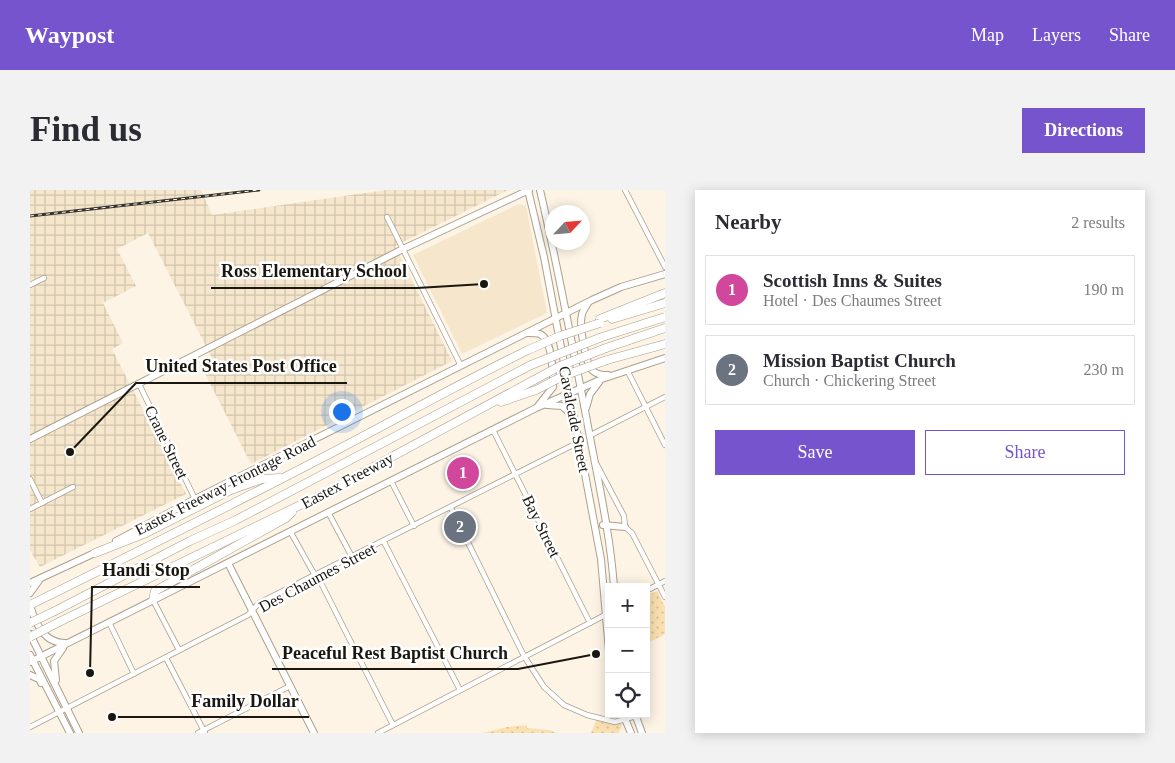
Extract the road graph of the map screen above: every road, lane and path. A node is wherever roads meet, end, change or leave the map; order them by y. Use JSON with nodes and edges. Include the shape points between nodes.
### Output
{"nodes":[{"id":1,"x":528,"y":190,"type":"edge"},
{"id":2,"x":540,"y":190,"type":"edge"},
{"id":3,"x":625,"y":190,"type":"edge"},
{"id":4,"x":387,"y":218,"type":"dead end"},
{"id":5,"x":403,"y":250,"type":"junction"},
{"id":6,"x":554,"y":254,"type":"junction"},
{"id":7,"x":544,"y":257,"type":"junction"},
{"id":8,"x":665,"y":267,"type":"edge"},
{"id":9,"x":665,"y":274,"type":"edge"},
{"id":10,"x":44,"y":278,"type":"dead end"},
{"id":11,"x":30,"y":285,"type":"edge"},
{"id":12,"x":665,"y":293,"type":"edge"},
{"id":13,"x":588,"y":302,"type":"junction"},
{"id":14,"x":665,"y":303,"type":"edge"},
{"id":15,"x":566,"y":314,"type":"junction"},
{"id":16,"x":665,"y":317,"type":"edge"},
{"id":17,"x":556,"y":319,"type":"junction"},
{"id":18,"x":600,"y":321,"type":"junction"},
{"id":19,"x":665,"y":328,"type":"edge"},
{"id":20,"x":527,"y":333,"type":"junction"},
{"id":21,"x":665,"y":344,"type":"edge"},
{"id":22,"x":665,"y":358,"type":"edge"},
{"id":23,"x":461,"y":366,"type":"junction"},
{"id":24,"x":627,"y":370,"type":"junction"},
{"id":25,"x":611,"y":376,"type":"junction"},
{"id":26,"x":602,"y":379,"type":"junction"},
{"id":27,"x":139,"y":384,"type":"junction"},
{"id":28,"x":580,"y":388,"type":"junction"},
{"id":29,"x":570,"y":393,"type":"junction"},
{"id":30,"x":665,"y":397,"type":"edge"},
{"id":31,"x":543,"y":405,"type":"junction"},
{"id":32,"x":646,"y":407,"type":"junction"},
{"id":33,"x":536,"y":408,"type":"junction"},
{"id":34,"x":478,"y":410,"type":"junction"},
{"id":35,"x":585,"y":412,"type":"junction"},
{"id":36,"x":574,"y":416,"type":"junction"},
{"id":37,"x":493,"y":430,"type":"junction"},
{"id":38,"x":590,"y":436,"type":"junction"},
{"id":39,"x":30,"y":439,"type":"edge"},
{"id":40,"x":579,"y":442,"type":"junction"},
{"id":41,"x":665,"y":446,"type":"edge"},
{"id":42,"x":594,"y":460,"type":"junction"},
{"id":43,"x":516,"y":474,"type":"junction"},
{"id":44,"x":284,"y":478,"type":"junction"},
{"id":45,"x":30,"y":479,"type":"edge"},
{"id":46,"x":391,"y":481,"type":"junction"},
{"id":47,"x":73,"y":487,"type":"dead end"},
{"id":48,"x":195,"y":500,"type":"junction"},
{"id":49,"x":42,"y":503,"type":"junction"},
{"id":50,"x":297,"y":507,"type":"junction"},
{"id":51,"x":451,"y":508,"type":"junction"},
{"id":52,"x":30,"y":509,"type":"edge"},
{"id":53,"x":328,"y":512,"type":"junction"},
{"id":54,"x":606,"y":525,"type":"junction"},
{"id":55,"x":414,"y":526,"type":"junction"},
{"id":56,"x":625,"y":526,"type":"junction"},
{"id":57,"x":596,"y":527,"type":"junction"},
{"id":58,"x":290,"y":531,"type":"junction"},
{"id":59,"x":384,"y":542,"type":"junction"},
{"id":60,"x":95,"y":553,"type":"junction"},
{"id":61,"x":352,"y":557,"type":"junction"},
{"id":62,"x":228,"y":563,"type":"junction"},
{"id":63,"x":315,"y":575,"type":"junction"},
{"id":64,"x":40,"y":578,"type":"junction"},
{"id":65,"x":665,"y":581,"type":"edge"},
{"id":66,"x":30,"y":583,"type":"edge"},
{"id":67,"x":614,"y":583,"type":"edge"},
{"id":68,"x":658,"y":584,"type":"junction"},
{"id":69,"x":650,"y":589,"type":"edge"},
{"id":70,"x":605,"y":592,"type":"edge"},
{"id":71,"x":30,"y":593,"type":"edge"},
{"id":72,"x":665,"y":597,"type":"edge"},
{"id":73,"x":153,"y":600,"type":"junction"},
{"id":74,"x":30,"y":606,"type":"edge"},
{"id":75,"x":54,"y":609,"type":"junction"},
{"id":76,"x":253,"y":611,"type":"junction"},
{"id":77,"x":605,"y":615,"type":"edge"},
{"id":78,"x":30,"y":618,"type":"edge"},
{"id":79,"x":109,"y":622,"type":"junction"},
{"id":80,"x":30,"y":623,"type":"edge"},
{"id":81,"x":590,"y":623,"type":"junction"},
{"id":82,"x":30,"y":635,"type":"edge"},
{"id":83,"x":67,"y":644,"type":"junction"},
{"id":84,"x":179,"y":650,"type":"junction"},
{"id":85,"x":41,"y":656,"type":"junction"},
{"id":86,"x":524,"y":656,"type":"junction"},
{"id":87,"x":166,"y":658,"type":"junction"},
{"id":88,"x":31,"y":659,"type":"edge"},
{"id":89,"x":134,"y":674,"type":"junction"},
{"id":90,"x":30,"y":675,"type":"edge"},
{"id":91,"x":290,"y":686,"type":"junction"},
{"id":92,"x":460,"y":690,"type":"junction"},
{"id":93,"x":49,"y":692,"type":"junction"},
{"id":94,"x":59,"y":693,"type":"junction"},
{"id":95,"x":67,"y":709,"type":"junction"},
{"id":96,"x":60,"y":712,"type":"junction"},
{"id":97,"x":622,"y":718,"type":"edge"},
{"id":98,"x":624,"y":718,"type":"edge"},
{"id":99,"x":636,"y":718,"type":"edge"},
{"id":100,"x":394,"y":725,"type":"junction"},
{"id":101,"x":30,"y":727,"type":"edge"},
{"id":102,"x":204,"y":732,"type":"edge"},
{"id":103,"x":70,"y":733,"type":"edge"},
{"id":104,"x":79,"y":733,"type":"edge"},
{"id":105,"x":198,"y":733,"type":"edge"},
{"id":106,"x":314,"y":733,"type":"edge"},
{"id":107,"x":378,"y":733,"type":"edge"},
{"id":108,"x":631,"y":733,"type":"edge"},
{"id":109,"x":642,"y":733,"type":"edge"}],
"edges":[{"from":1,"to":5,"type":"main road"},
{"from":1,"to":7,"type":"main road","name":"Cavalcade Street"},
{"from":2,"to":6,"type":"main road","name":"Cavalcade Street"},
{"from":3,"to":8,"type":"street"},
{"from":4,"to":5,"type":"street"},
{"from":5,"to":23,"type":"street"},
{"from":5,"to":27,"type":"main road"},
{"from":6,"to":7,"type":"main road"},
{"from":6,"to":15,"type":"main road","name":"Cavalcade Street"},
{"from":7,"to":17,"type":"main road","name":"Cavalcade Street"},
{"from":9,"to":13,"type":"main road","name":"Eastex Freeway Frontage Road"},
{"from":10,"to":11,"type":"street"},
{"from":12,"to":18,"type":"highway"},
{"from":13,"to":15,"type":"main road","name":"Eastex Freeway Frontage Road"},
{"from":13,"to":25,"type":"main road","via":[[581,324],[588,363],[598,374]]},
{"from":14,"to":18,"type":"highway","name":"Eastex Freeway"},
{"from":15,"to":17,"type":"main road","name":"Eastex Freeway Frontage Road"},
{"from":15,"to":28,"type":"main road","name":"Cavalcade Street"},
{"from":16,"to":75,"type":"highway","bridge":true,"via":[[531,365],[236,520]]},
{"from":17,"to":20,"type":"main road","name":"Eastex Freeway Frontage Road"},
{"from":17,"to":29,"type":"main road","name":"Cavalcade Street"},
{"from":18,"to":44,"type":"highway","name":"Eastex Freeway","bridge":true,"via":[[466,380]]},
{"from":19,"to":34,"type":"highway","name":"Eastex Freeway","bridge":true,"via":[[560,366]]},
{"from":20,"to":23,"type":"main road","name":"Eastex Freeway Frontage Road"},
{"from":20,"to":33,"type":"main road","via":[[539,334],[545,339],[553,369],[554,387]]},
{"from":21,"to":34,"type":"highway","bridge":true,"via":[[607,360]]},
{"from":22,"to":24,"type":"main road"},
{"from":23,"to":48,"type":"main road","name":"Eastex Freeway Frontage Road"},
{"from":24,"to":25,"type":"main road"},
{"from":24,"to":32,"type":"street"},
{"from":25,"to":26,"type":"main road"},
{"from":26,"to":28,"type":"main road"},
{"from":26,"to":35,"type":"main road","via":[[590,394]]},
{"from":27,"to":39,"type":"main road"},
{"from":27,"to":48,"type":"street","name":"Crane Street"},
{"from":28,"to":29,"type":"main road"},
{"from":28,"to":35,"type":"main road","name":"Cavalcade Street"},
{"from":29,"to":31,"type":"main road"},
{"from":29,"to":36,"type":"main road","name":"Cavalcade Street"},
{"from":30,"to":32,"type":"street"},
{"from":31,"to":33,"type":"main road"},
{"from":31,"to":36,"type":"main road","via":[[562,406]]},
{"from":32,"to":38,"type":"street"},
{"from":32,"to":41,"type":"street"},
{"from":33,"to":37,"type":"main road"},
{"from":34,"to":50,"type":"highway","name":"Eastex Freeway"},
{"from":35,"to":38,"type":"main road","name":"Cavalcade Street"},
{"from":36,"to":40,"type":"main road","name":"Cavalcade Street"},
{"from":37,"to":43,"type":"street","name":"Bay Street"},
{"from":37,"to":46,"type":"main road"},
{"from":38,"to":42,"type":"main road","name":"Cavalcade Street"},
{"from":40,"to":43,"type":"street","name":"Des Chaumes Street"},
{"from":40,"to":57,"type":"main road","name":"Cavalcade Street"},
{"from":42,"to":54,"type":"main road","name":"Cavalcade Street"},
{"from":42,"to":56,"type":"street","via":[[624,516]]},
{"from":43,"to":51,"type":"street","name":"Des Chaumes Street"},
{"from":43,"to":81,"type":"street","name":"Bay Street"},
{"from":44,"to":60,"type":"highway","via":[[262,479],[231,490],[146,533]]},
{"from":44,"to":74,"type":"highway","name":"Eastex Freeway"},
{"from":45,"to":49,"type":"street"},
{"from":46,"to":53,"type":"main road"},
{"from":46,"to":55,"type":"street"},
{"from":47,"to":49,"type":"street"},
{"from":48,"to":60,"type":"main road","name":"Eastex Freeway Frontage Road"},
{"from":49,"to":52,"type":"street"},
{"from":50,"to":73,"type":"highway","via":[[286,518],[155,591]]},
{"from":50,"to":82,"type":"highway","name":"Eastex Freeway","bridge":true},
{"from":51,"to":55,"type":"street","name":"Des Chaumes Street"},
{"from":51,"to":86,"type":"street"},
{"from":53,"to":58,"type":"main road"},
{"from":53,"to":61,"type":"street"},
{"from":54,"to":56,"type":"main road"},
{"from":54,"to":57,"type":"main road"},
{"from":54,"to":67,"type":"main road","name":"Cavalcade Street"},
{"from":55,"to":59,"type":"street","name":"Des Chaumes Street"},
{"from":56,"to":68,"type":"street","via":[[632,533]]},
{"from":57,"to":70,"type":"main road","name":"Cavalcade Street"},
{"from":58,"to":62,"type":"main road"},
{"from":58,"to":63,"type":"street"},
{"from":59,"to":61,"type":"street","name":"Des Chaumes Street"},
{"from":59,"to":92,"type":"street"},
{"from":60,"to":64,"type":"main road","name":"Eastex Freeway Frontage Road"},
{"from":61,"to":63,"type":"street","name":"Des Chaumes Street"},
{"from":62,"to":73,"type":"main road"},
{"from":62,"to":76,"type":"main road"},
{"from":63,"to":76,"type":"street","name":"Des Chaumes Street","via":[[259,603]]},
{"from":63,"to":100,"type":"street"},
{"from":64,"to":66,"type":"main road","name":"Eastex Freeway Frontage Road"},
{"from":64,"to":71,"type":"main road"},
{"from":65,"to":68,"type":"street"},
{"from":68,"to":69,"type":"street"},
{"from":68,"to":72,"type":"street"},
{"from":73,"to":79,"type":"main road"},
{"from":73,"to":84,"type":"street"},
{"from":74,"to":83,"type":"main road","via":[[48,639]]},
{"from":75,"to":78,"type":"highway"},
{"from":75,"to":80,"type":"highway","bridge":true},
{"from":76,"to":84,"type":"street","name":"Des Chaumes Street"},
{"from":76,"to":91,"type":"main road"},
{"from":77,"to":81,"type":"street"},
{"from":79,"to":83,"type":"main road"},
{"from":79,"to":89,"type":"street"},
{"from":81,"to":86,"type":"street"},
{"from":82,"to":85,"type":"main road"},
{"from":83,"to":85,"type":"main road"},
{"from":83,"to":94,"type":"main road","via":[[54,661]]},
{"from":84,"to":87,"type":"street","name":"Des Chaumes Street"},
{"from":85,"to":88,"type":"main road"},
{"from":85,"to":94,"type":"main road"},
{"from":86,"to":92,"type":"street"},
{"from":86,"to":97,"type":"street","via":[[544,687],[564,705],[601,720],[616,722]]},
{"from":87,"to":89,"type":"street","name":"Des Chaumes Street"},
{"from":87,"to":102,"type":"street"},
{"from":88,"to":93,"type":"main road"},
{"from":89,"to":95,"type":"street","name":"Des Chaumes Street"},
{"from":90,"to":93,"type":"main road","via":[[39,679]]},
{"from":91,"to":102,"type":"street"},
{"from":91,"to":106,"type":"main road"},
{"from":92,"to":100,"type":"street"},
{"from":93,"to":96,"type":"main road"},
{"from":94,"to":95,"type":"main road"},
{"from":95,"to":96,"type":"street","name":"Des Chaumes Street"},
{"from":95,"to":104,"type":"main road"},
{"from":96,"to":101,"type":"street","name":"Des Chaumes Street"},
{"from":96,"to":103,"type":"main road"},
{"from":98,"to":108,"type":"main road"},
{"from":99,"to":109,"type":"main road"},
{"from":100,"to":107,"type":"street"},
{"from":102,"to":105,"type":"street"}]}
